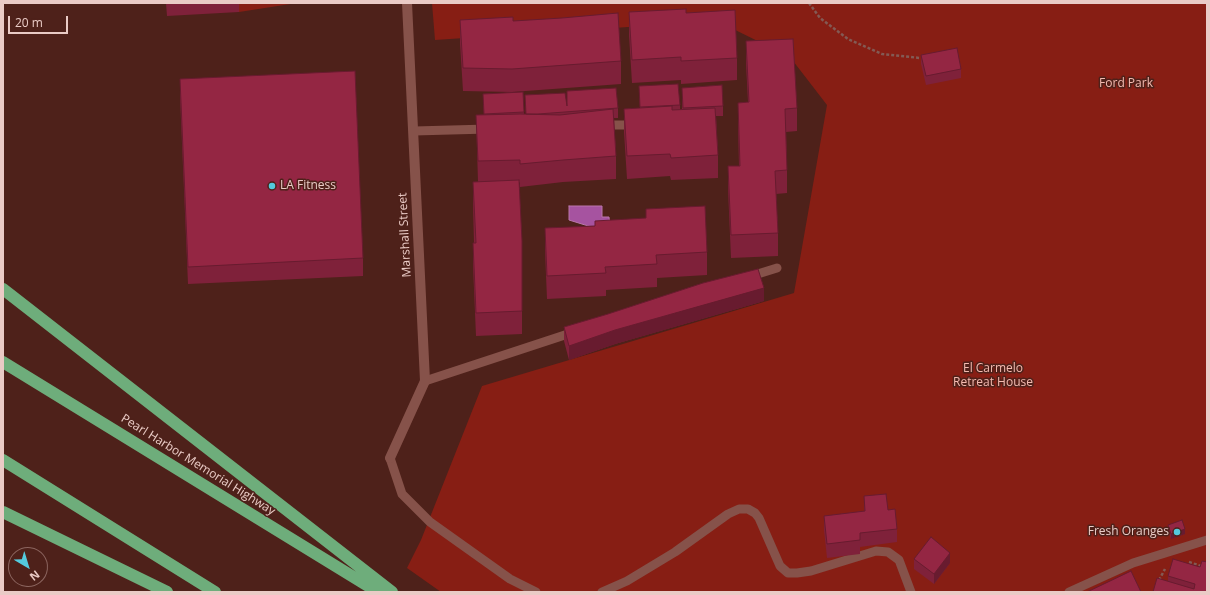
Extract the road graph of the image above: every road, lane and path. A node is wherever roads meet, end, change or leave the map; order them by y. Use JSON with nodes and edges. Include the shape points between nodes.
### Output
{"nodes":[{"id":1,"x":407,"y":3,"type":"edge"},
{"id":2,"x":809,"y":3,"type":"edge"},
{"id":3,"x":920,"y":58,"type":"edge"},
{"id":4,"x":646,"y":124,"type":"edge"},
{"id":5,"x":590,"y":126,"type":"edge"},
{"id":6,"x":495,"y":128,"type":"edge"},
{"id":7,"x":414,"y":131,"type":"junction"},
{"id":8,"x":777,"y":268,"type":"dead end"},
{"id":9,"x":739,"y":280,"type":"edge"},
{"id":10,"x":3,"y":290,"type":"edge"},
{"id":11,"x":581,"y":330,"type":"edge"},
{"id":12,"x":3,"y":362,"type":"edge"},
{"id":13,"x":425,"y":381,"type":"junction"},
{"id":14,"x":390,"y":458,"type":"joint"},
{"id":15,"x":3,"y":460,"type":"edge"},
{"id":16,"x":3,"y":512,"type":"edge"},
{"id":17,"x":1207,"y":540,"type":"edge"},
{"id":18,"x":1184,"y":560,"type":"dead end"},
{"id":19,"x":1166,"y":567,"type":"dead end"},
{"id":20,"x":1207,"y":568,"type":"edge"},
{"id":21,"x":1157,"y":586,"type":"edge"},
{"id":22,"x":167,"y":592,"type":"edge"},
{"id":23,"x":215,"y":592,"type":"edge"},
{"id":24,"x":378,"y":592,"type":"edge"},
{"id":25,"x":392,"y":592,"type":"edge"},
{"id":26,"x":536,"y":592,"type":"edge"},
{"id":27,"x":602,"y":592,"type":"edge"},
{"id":28,"x":912,"y":592,"type":"edge"},
{"id":29,"x":1069,"y":592,"type":"edge"}],
"edges":[{"from":1,"to":7,"type":"street","name":"Marshall Street"},
{"from":2,"to":3,"type":"path","via":[[820,18],[848,40],[882,54]]},
{"from":4,"to":5,"type":"lane"},
{"from":6,"to":7,"type":"lane"},
{"from":7,"to":13,"type":"street","name":"Marshall Street"},
{"from":8,"to":9,"type":"lane"},
{"from":10,"to":25,"type":"highway"},
{"from":11,"to":13,"type":"lane"},
{"from":12,"to":24,"type":"highway","name":"Pearl Harbor Memorial Highway"},
{"from":13,"to":14,"type":"street","name":"Marshall Street"},
{"from":14,"to":26,"type":"lane","via":[[402,494],[430,522],[510,578]]},
{"from":15,"to":23,"type":"highway"},
{"from":16,"to":22,"type":"highway"},
{"from":17,"to":29,"type":"lane","via":[[1133,563]]},
{"from":18,"to":20,"type":"path"},
{"from":19,"to":21,"type":"path"},
{"from":27,"to":28,"type":"lane","via":[[627,581],[675,552],[728,514],[748,509],[759,518],[780,566],[788,573],[811,571],[876,551],[888,552],[900,560]]}]}
